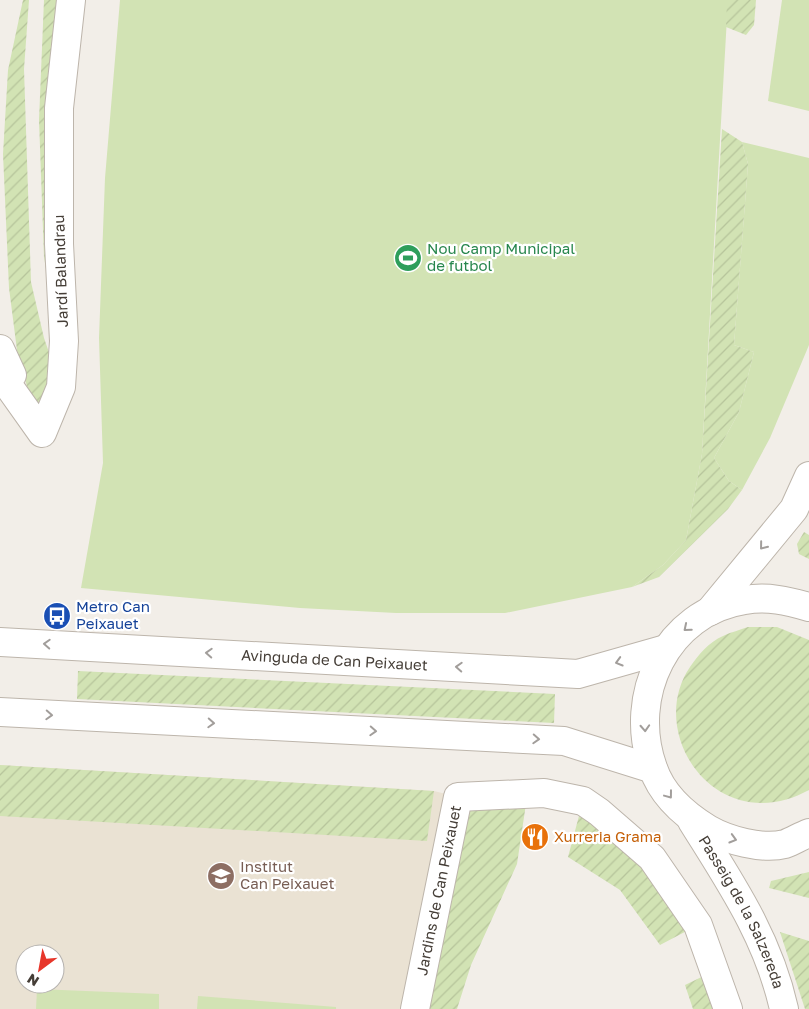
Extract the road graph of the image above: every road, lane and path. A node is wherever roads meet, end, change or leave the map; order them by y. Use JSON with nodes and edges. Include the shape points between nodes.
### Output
{"nodes":[{"id":1,"x":71,"y":0,"type":"edge"},
{"id":2,"x":0,"y":349,"type":"edge"},
{"id":3,"x":809,"y":476,"type":"edge"},
{"id":4,"x":809,"y":607,"type":"edge"},
{"id":5,"x":710,"y":611,"type":"junction"},
{"id":6,"x":0,"y":642,"type":"edge"},
{"id":7,"x":666,"y":649,"type":"junction"},
{"id":8,"x":0,"y":712,"type":"edge"},
{"id":9,"x":653,"y":769,"type":"junction"},
{"id":10,"x":690,"y":818,"type":"junction"},
{"id":11,"x":809,"y":833,"type":"edge"},
{"id":12,"x":415,"y":1009,"type":"edge"},
{"id":13,"x":728,"y":1009,"type":"edge"},
{"id":14,"x":784,"y":1009,"type":"edge"}],
"edges":[{"from":1,"to":2,"type":"street","name":"Jardí Balandrau","via":[[58,108],[59,244],[64,341],[60,387],[42,433],[4,378],[12,375]]},
{"from":3,"to":5,"type":"street","one_way":true,"via":[[794,509]]},
{"from":4,"to":5,"type":"street","via":[[782,599],[745,600]]},
{"from":5,"to":7,"type":"street","one_way":true,"via":[[686,628]]},
{"from":7,"to":6,"type":"street","name":"Avinguda de Can Peixauet","one_way":true,"via":[[578,674]]},
{"from":7,"to":9,"type":"street","one_way":true,"via":[[648,687],[643,728]]},
{"from":8,"to":9,"type":"street","one_way":true,"via":[[564,741]]},
{"from":9,"to":10,"type":"street","one_way":true,"via":[[668,796]]},
{"from":10,"to":11,"type":"street","one_way":true,"via":[[718,835],[750,844],[784,844]]},
{"from":10,"to":14,"type":"street","name":"Passeig de la Salzereda","via":[[748,911],[778,985]]},
{"from":12,"to":13,"type":"street","name":"Jardins de Can Peixauet","via":[[458,797],[544,793],[583,802],[652,858],[698,925]]}]}
